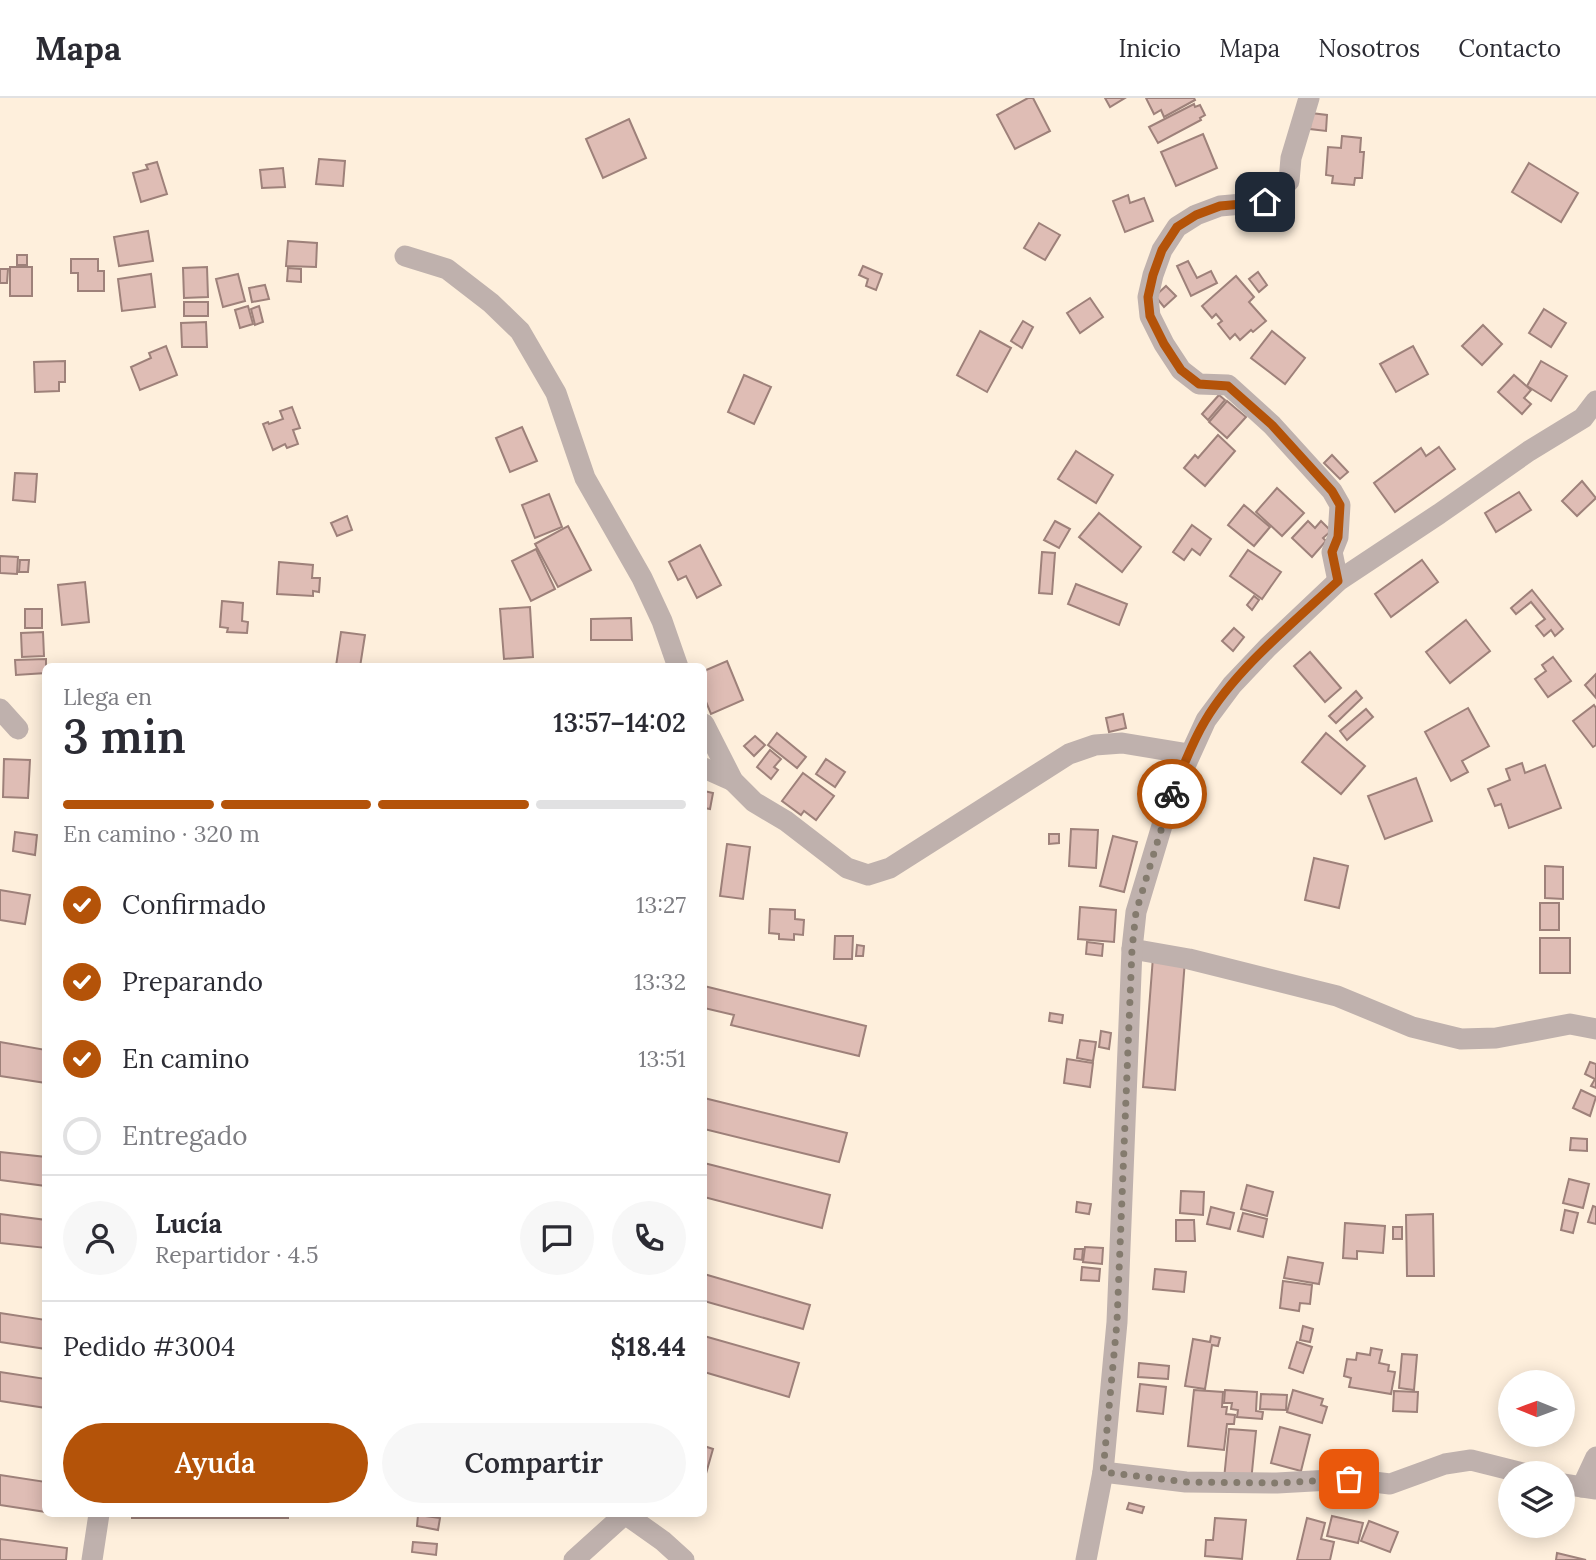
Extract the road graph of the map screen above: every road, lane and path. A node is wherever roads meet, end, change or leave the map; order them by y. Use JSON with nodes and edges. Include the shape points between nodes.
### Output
{"nodes":[{"id":1,"x":1309,"y":98,"type":"edge"},
{"id":2,"x":405,"y":256,"type":"dead end"},
{"id":3,"x":1592,"y":416,"type":"edge"},
{"id":4,"x":1338,"y":581,"type":"junction"},
{"id":5,"x":677,"y":663,"type":"edge"},
{"id":6,"x":0,"y":709,"type":"edge"},
{"id":7,"x":18,"y":729,"type":"dead end"},
{"id":8,"x":707,"y":730,"type":"edge"},
{"id":9,"x":1189,"y":754,"type":"junction"},
{"id":10,"x":707,"y":769,"type":"edge"},
{"id":11,"x":733,"y":781,"type":"junction"},
{"id":12,"x":1132,"y":949,"type":"junction"},
{"id":13,"x":1596,"y":1029,"type":"edge"},
{"id":14,"x":1596,"y":1457,"type":"edge"},
{"id":15,"x":1498,"y":1467,"type":"edge"},
{"id":16,"x":1103,"y":1472,"type":"junction"},
{"id":17,"x":1580,"y":1487,"type":"edge"},
{"id":18,"x":99,"y":1517,"type":"edge"},
{"id":19,"x":622,"y":1517,"type":"edge"},
{"id":20,"x":629,"y":1517,"type":"edge"},
{"id":21,"x":92,"y":1560,"type":"edge"},
{"id":22,"x":574,"y":1560,"type":"edge"},
{"id":23,"x":684,"y":1560,"type":"edge"},
{"id":24,"x":1086,"y":1560,"type":"edge"}],
"edges":[{"from":1,"to":4,"type":"street","via":[[1289,181],[1265,202],[1220,206],[1177,227],[1162,250],[1148,297],[1150,316],[1181,370],[1199,384],[1228,386],[1272,425],[1332,491],[1340,505],[1332,552]]},
{"from":2,"to":5,"type":"street","via":[[447,269],[520,331],[556,393],[585,478],[642,578]]},
{"from":3,"to":4,"type":"street","via":[[1529,451]]},
{"from":4,"to":9,"type":"street","via":[[1232,685],[1206,720]]},
{"from":6,"to":7,"type":"street"},
{"from":8,"to":11,"type":"street"},
{"from":9,"to":11,"type":"street","via":[[1122,743],[1095,745],[1069,754],[890,868],[868,875],[847,868],[754,802]]},
{"from":9,"to":12,"type":"street","via":[[1146,873]]},
{"from":10,"to":11,"type":"street"},
{"from":12,"to":13,"type":"street","via":[[1337,996],[1412,1027],[1461,1039],[1496,1038],[1570,1024]]},
{"from":12,"to":16,"type":"street","via":[[1117,1322]]},
{"from":14,"to":17,"type":"street"},
{"from":15,"to":16,"type":"street","via":[[1471,1460],[1445,1464],[1390,1484],[1349,1479],[1186,1482]]},
{"from":16,"to":24,"type":"street"},
{"from":18,"to":21,"type":"street"},
{"from":19,"to":22,"type":"street"},
{"from":20,"to":23,"type":"street"}]}
